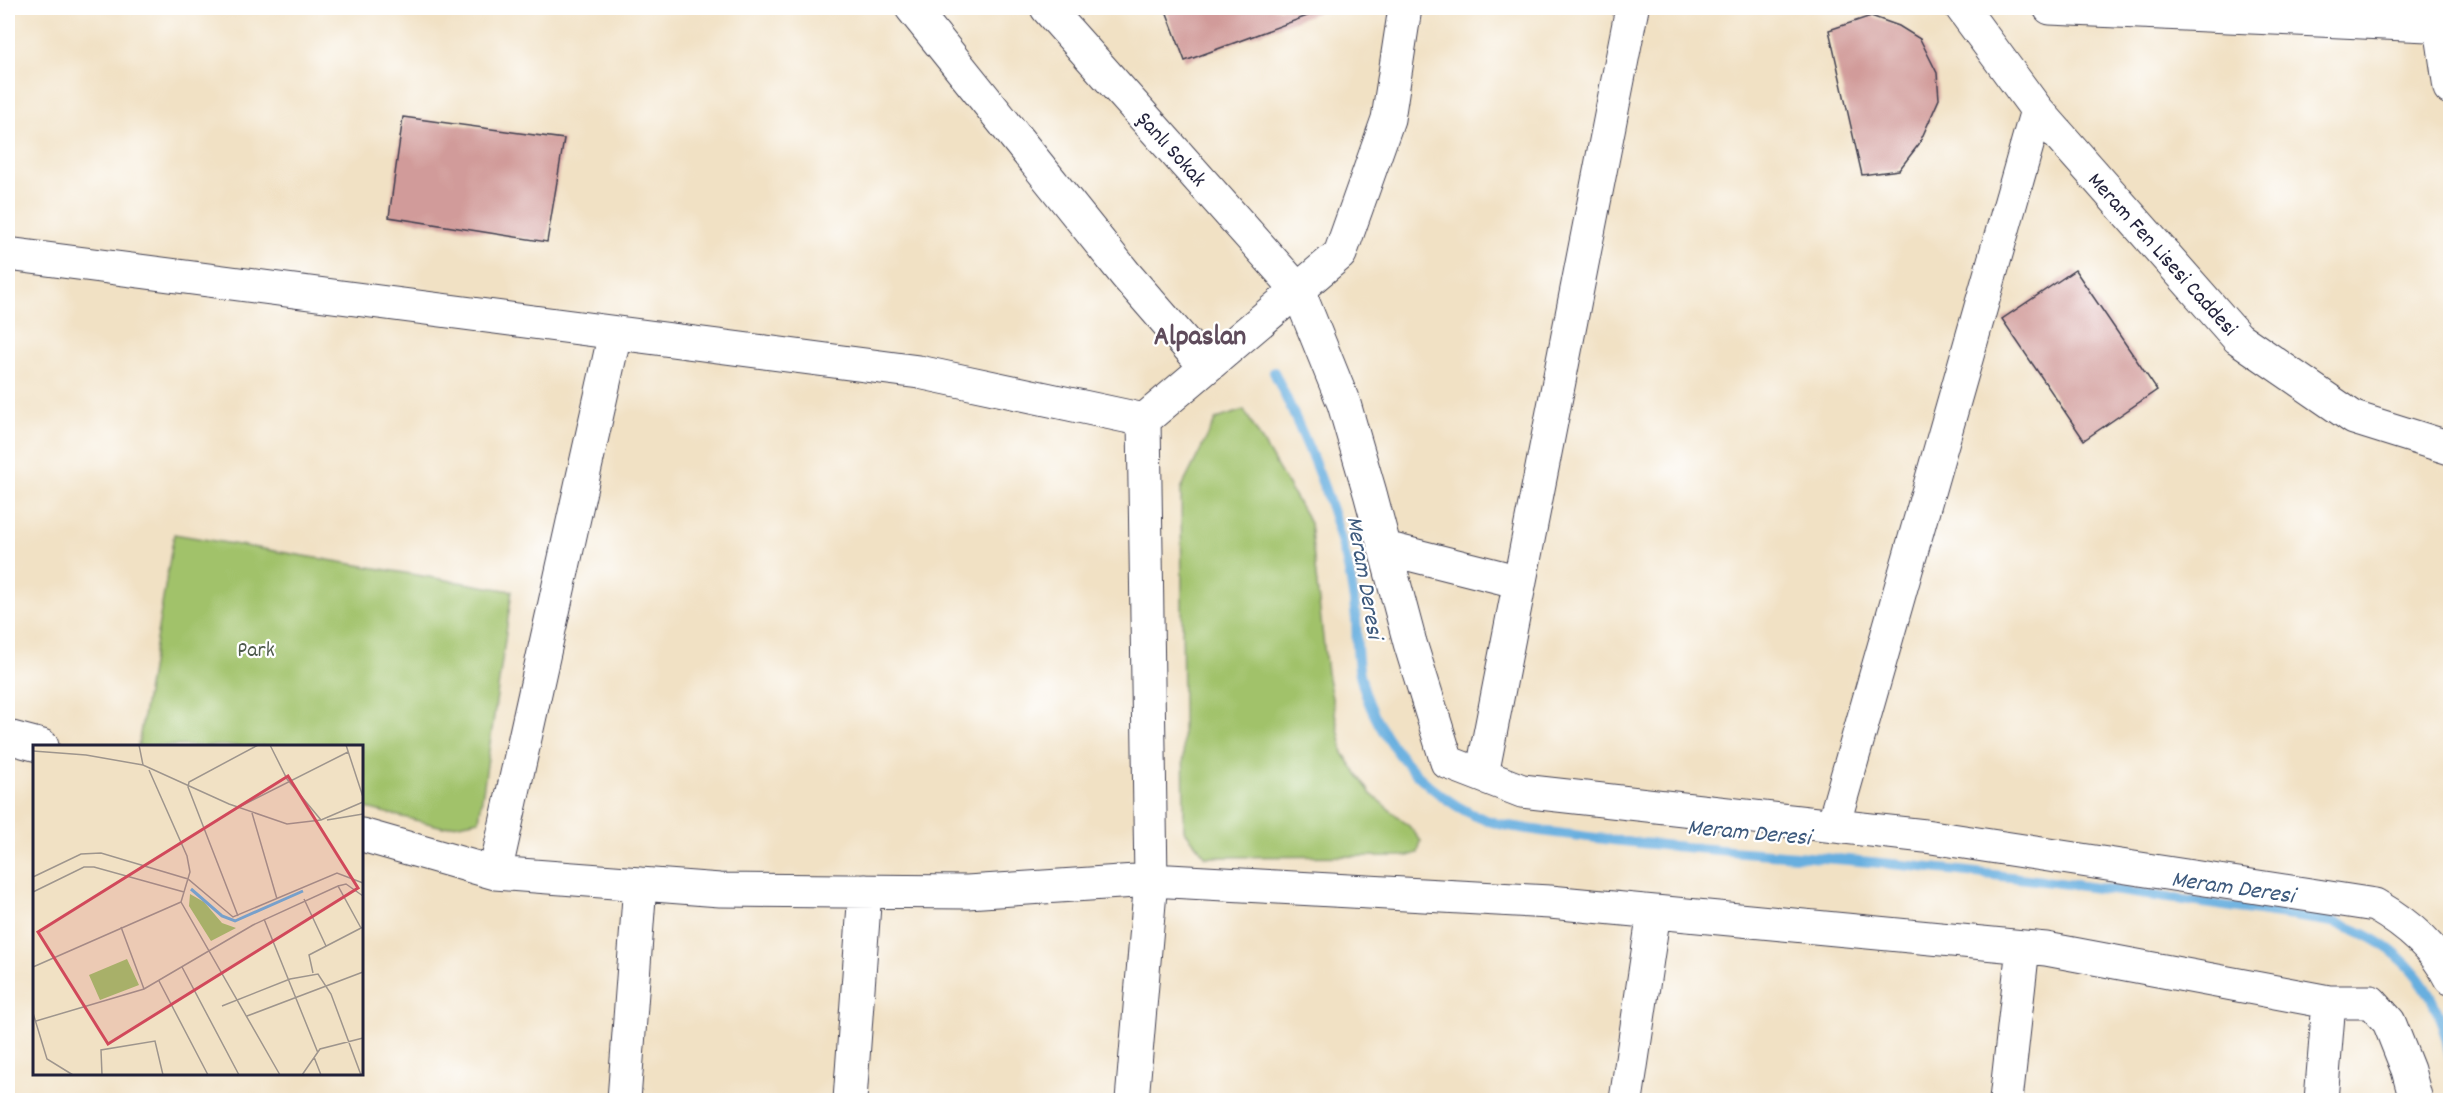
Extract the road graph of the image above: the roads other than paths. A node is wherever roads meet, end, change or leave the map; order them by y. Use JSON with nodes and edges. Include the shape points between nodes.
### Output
{"nodes":[{"id":1,"x":912,"y":8,"type":"edge"},
{"id":2,"x":1047,"y":8,"type":"edge"},
{"id":3,"x":1404,"y":8,"type":"edge"},
{"id":4,"x":1632,"y":8,"type":"edge"},
{"id":5,"x":1962,"y":8,"type":"edge"},
{"id":6,"x":2050,"y":8,"type":"edge"},
{"id":7,"x":2442,"y":20,"type":"edge"},
{"id":8,"x":2451,"y":88,"type":"edge"},
{"id":9,"x":2037,"y":110,"type":"junction"},
{"id":10,"x":8,"y":254,"type":"edge"},
{"id":11,"x":1298,"y":290,"type":"junction"},
{"id":12,"x":615,"y":333,"type":"junction"},
{"id":13,"x":1206,"y":367,"type":"junction"},
{"id":14,"x":1144,"y":420,"type":"junction"},
{"id":15,"x":2451,"y":448,"type":"edge"},
{"id":16,"x":1385,"y":548,"type":"junction"},
{"id":17,"x":1520,"y":582,"type":"junction"},
{"id":18,"x":8,"y":737,"type":"edge"},
{"id":19,"x":35,"y":745,"type":"edge"},
{"id":20,"x":1482,"y":776,"type":"junction"},
{"id":21,"x":1833,"y":826,"type":"junction"},
{"id":22,"x":363,"y":835,"type":"edge"},
{"id":23,"x":495,"y":873,"type":"junction"},
{"id":24,"x":1151,"y":880,"type":"junction"},
{"id":25,"x":640,"y":884,"type":"junction"},
{"id":26,"x":865,"y":891,"type":"junction"},
{"id":27,"x":1654,"y":912,"type":"junction"},
{"id":28,"x":2023,"y":947,"type":"junction"},
{"id":29,"x":2451,"y":978,"type":"edge"},
{"id":30,"x":2329,"y":1002,"type":"junction"},
{"id":31,"x":624,"y":1101,"type":"edge"},
{"id":32,"x":850,"y":1101,"type":"edge"},
{"id":33,"x":1132,"y":1101,"type":"edge"},
{"id":34,"x":1626,"y":1101,"type":"edge"},
{"id":35,"x":2006,"y":1101,"type":"edge"},
{"id":36,"x":2321,"y":1101,"type":"edge"},
{"id":37,"x":2416,"y":1101,"type":"edge"}],
"edges":[{"from":1,"to":13,"type":"street","via":[[1126,275]]},
{"from":2,"to":11,"type":"street","name":"Şanlı Sokak"},
{"from":3,"to":11,"type":"street","via":[[1388,119],[1340,254]]},
{"from":4,"to":17,"type":"street"},
{"from":5,"to":9,"type":"street","name":"Meram Fen Lisesi Caddesi"},
{"from":6,"to":7,"type":"street"},
{"from":7,"to":8,"type":"street"},
{"from":9,"to":15,"type":"street","name":"Meram Fen Lisesi Caddesi","via":[[2238,338],[2354,418]]},
{"from":9,"to":21,"type":"street"},
{"from":10,"to":12,"type":"street"},
{"from":11,"to":13,"type":"street"},
{"from":11,"to":16,"type":"street","name":"Şanlı Sokak","via":[[1344,404]]},
{"from":12,"to":14,"type":"street","via":[[919,372]]},
{"from":12,"to":23,"type":"street"},
{"from":13,"to":14,"type":"street"},
{"from":14,"to":24,"type":"street"},
{"from":16,"to":17,"type":"street"},
{"from":16,"to":20,"type":"street","name":"Şanlı Sokak","via":[[1447,762]]},
{"from":17,"to":20,"type":"street"},
{"from":18,"to":19,"type":"street"},
{"from":20,"to":21,"type":"street","via":[[1522,790]]},
{"from":21,"to":29,"type":"street","via":[[1925,836],[2375,905],[2401,920],[2443,963]]},
{"from":22,"to":23,"type":"street"},
{"from":23,"to":25,"type":"street"},
{"from":24,"to":26,"type":"street","via":[[967,892]]},
{"from":24,"to":27,"type":"street","via":[[1550,902]]},
{"from":24,"to":33,"type":"street"},
{"from":25,"to":26,"type":"street","via":[[720,890]]},
{"from":25,"to":31,"type":"street"},
{"from":26,"to":32,"type":"street"},
{"from":27,"to":28,"type":"street"},
{"from":27,"to":34,"type":"street"},
{"from":28,"to":30,"type":"street"},
{"from":28,"to":35,"type":"street"},
{"from":30,"to":36,"type":"street"},
{"from":30,"to":37,"type":"street","via":[[2371,1002],[2389,1022]]}]}
